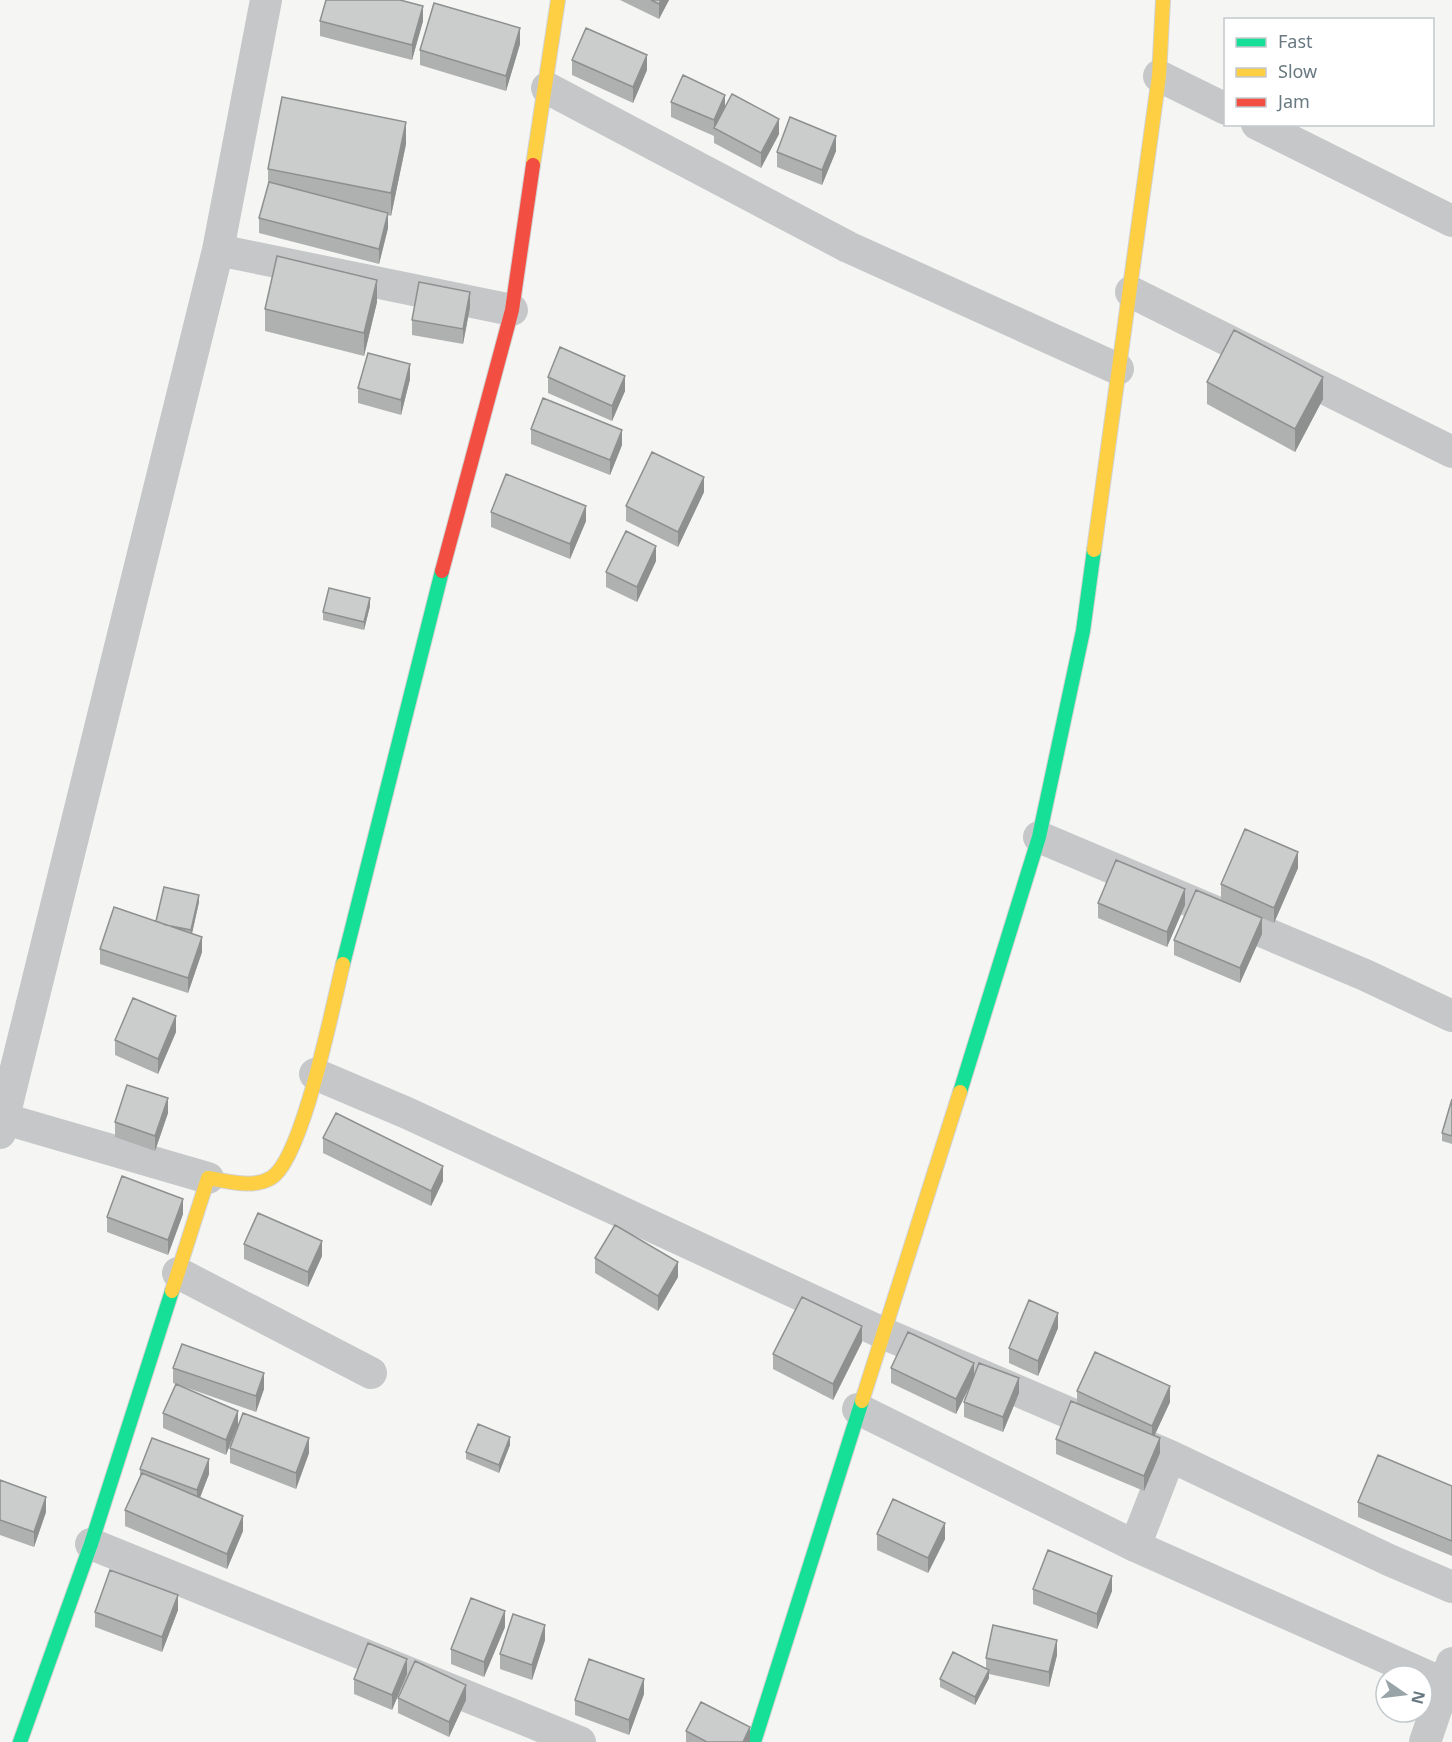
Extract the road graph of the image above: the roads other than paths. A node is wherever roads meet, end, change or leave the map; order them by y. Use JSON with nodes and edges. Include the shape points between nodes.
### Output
{"nodes":[{"id":1,"x":266,"y":0,"type":"edge"},
{"id":2,"x":558,"y":0,"type":"edge"},
{"id":3,"x":1163,"y":0,"type":"edge"},
{"id":4,"x":1158,"y":76,"type":"junction"},
{"id":5,"x":547,"y":88,"type":"junction"},
{"id":6,"x":1224,"y":108,"type":"edge"},
{"id":7,"x":1261,"y":126,"type":"edge"},
{"id":8,"x":1452,"y":221,"type":"edge"},
{"id":9,"x":218,"y":250,"type":"junction"},
{"id":10,"x":1131,"y":292,"type":"junction"},
{"id":11,"x":512,"y":310,"type":"junction"},
{"id":12,"x":1118,"y":369,"type":"junction"},
{"id":13,"x":1452,"y":452,"type":"edge"},
{"id":14,"x":1039,"y":837,"type":"junction"},
{"id":15,"x":1452,"y":1016,"type":"edge"},
{"id":16,"x":315,"y":1074,"type":"junction"},
{"id":17,"x":2,"y":1126,"type":"edge"},
{"id":18,"x":208,"y":1178,"type":"junction"},
{"id":19,"x":178,"y":1273,"type":"junction"},
{"id":20,"x":885,"y":1334,"type":"junction"},
{"id":21,"x":371,"y":1373,"type":"dead end"},
{"id":22,"x":858,"y":1409,"type":"junction"},
{"id":23,"x":1170,"y":1456,"type":"junction"},
{"id":24,"x":91,"y":1544,"type":"junction"},
{"id":25,"x":1135,"y":1546,"type":"junction"},
{"id":26,"x":1452,"y":1587,"type":"edge"},
{"id":27,"x":1448,"y":1673,"type":"edge"},
{"id":28,"x":20,"y":1742,"type":"edge"},
{"id":29,"x":580,"y":1742,"type":"edge"},
{"id":30,"x":754,"y":1742,"type":"edge"},
{"id":31,"x":1425,"y":1742,"type":"edge"}],
"edges":[{"from":1,"to":9,"type":"street"},
{"from":2,"to":5,"type":"street"},
{"from":3,"to":4,"type":"street"},
{"from":4,"to":6,"type":"street"},
{"from":4,"to":10,"type":"street"},
{"from":5,"to":11,"type":"street"},
{"from":5,"to":12,"type":"street","via":[[848,248]]},
{"from":7,"to":8,"type":"street"},
{"from":9,"to":11,"type":"street"},
{"from":9,"to":17,"type":"street"},
{"from":10,"to":12,"type":"street"},
{"from":10,"to":13,"type":"street"},
{"from":11,"to":16,"type":"street"},
{"from":12,"to":14,"type":"street","via":[[1083,631]]},
{"from":14,"to":15,"type":"street","via":[[1365,975]]},
{"from":14,"to":20,"type":"street"},
{"from":16,"to":18,"type":"street","via":[[290,1156],[271,1180],[248,1186]]},
{"from":16,"to":20,"type":"street"},
{"from":17,"to":18,"type":"street"},
{"from":18,"to":19,"type":"street"},
{"from":19,"to":21,"type":"street"},
{"from":19,"to":24,"type":"street"},
{"from":20,"to":22,"type":"street"},
{"from":20,"to":23,"type":"street"},
{"from":22,"to":25,"type":"street"},
{"from":22,"to":30,"type":"street"},
{"from":23,"to":25,"type":"street"},
{"from":23,"to":26,"type":"street"},
{"from":24,"to":28,"type":"street"},
{"from":24,"to":29,"type":"street"},
{"from":25,"to":27,"type":"street"},
{"from":27,"to":31,"type":"street"}]}
